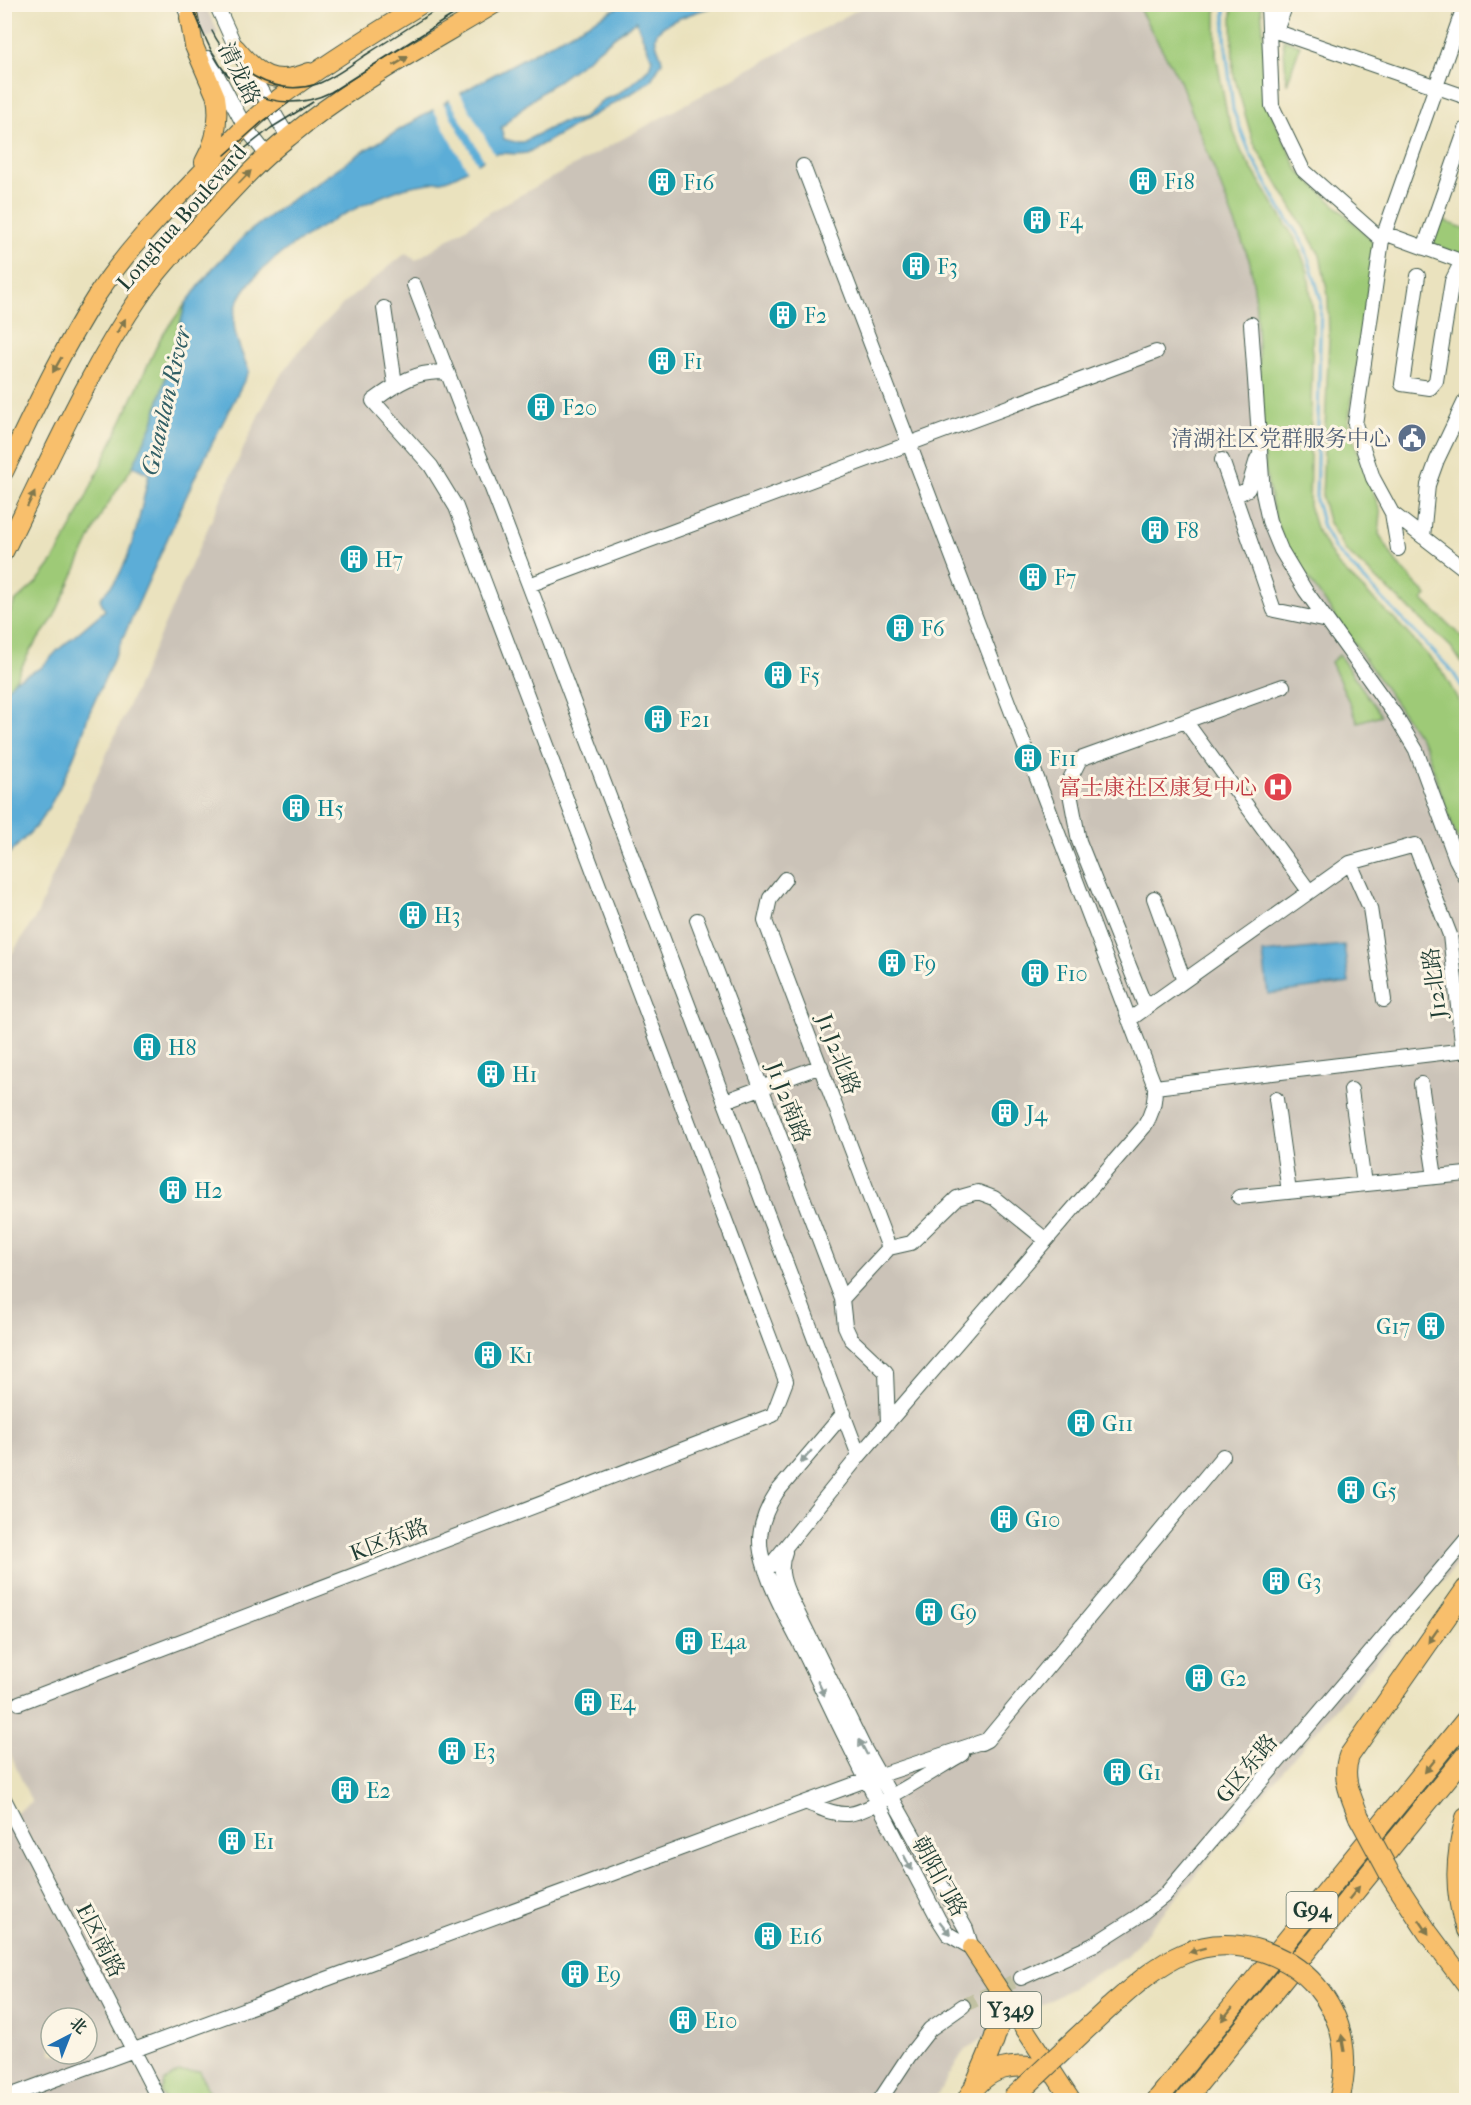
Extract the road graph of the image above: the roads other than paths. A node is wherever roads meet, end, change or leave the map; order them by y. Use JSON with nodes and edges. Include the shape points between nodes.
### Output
{"nodes":[{"id":1,"x":216,"y":4,"type":"edge"},
{"id":2,"x":422,"y":4,"type":"edge"},
{"id":3,"x":495,"y":4,"type":"edge"},
{"id":4,"x":1268,"y":4,"type":"edge"},
{"id":5,"x":1286,"y":4,"type":"edge"},
{"id":6,"x":1465,"y":4,"type":"edge"},
{"id":7,"x":186,"y":11,"type":"edge"},
{"id":8,"x":1273,"y":30,"type":"junction"},
{"id":9,"x":236,"y":48,"type":"junction"},
{"id":10,"x":330,"y":64,"type":"junction"},
{"id":11,"x":1437,"y":87,"type":"junction"},
{"id":12,"x":1467,"y":97,"type":"edge"},
{"id":13,"x":269,"y":106,"type":"junction"},
{"id":14,"x":245,"y":127,"type":"junction"},
{"id":15,"x":1467,"y":129,"type":"edge"},
{"id":16,"x":288,"y":137,"type":"junction"},
{"id":17,"x":267,"y":155,"type":"junction"},
{"id":18,"x":804,"y":166,"type":"dead end"},
{"id":19,"x":194,"y":181,"type":"junction"},
{"id":20,"x":1383,"y":236,"type":"junction"},
{"id":21,"x":1424,"y":248,"type":"junction"},
{"id":22,"x":1464,"y":262,"type":"edge"},
{"id":23,"x":1418,"y":276,"type":"dead end"},
{"id":24,"x":414,"y":285,"type":"dead end"},
{"id":25,"x":384,"y":308,"type":"dead end"},
{"id":26,"x":1251,"y":324,"type":"dead end"},
{"id":27,"x":1155,"y":352,"type":"dead end"},
{"id":28,"x":448,"y":373,"type":"junction"},
{"id":29,"x":395,"y":384,"type":"junction"},
{"id":30,"x":1467,"y":399,"type":"edge"},
{"id":31,"x":909,"y":444,"type":"junction"},
{"id":32,"x":1260,"y":452,"type":"junction"},
{"id":33,"x":1222,"y":460,"type":"dead end"},
{"id":34,"x":4,"y":472,"type":"edge"},
{"id":35,"x":1235,"y":496,"type":"junction"},
{"id":36,"x":1392,"y":513,"type":"junction"},
{"id":37,"x":1423,"y":537,"type":"junction"},
{"id":38,"x":1398,"y":549,"type":"dead end"},
{"id":39,"x":4,"y":552,"type":"edge"},
{"id":40,"x":1467,"y":570,"type":"edge"},
{"id":41,"x":529,"y":585,"type":"junction"},
{"id":42,"x":1327,"y":621,"type":"junction"},
{"id":43,"x":1283,"y":686,"type":"dead end"},
{"id":44,"x":1185,"y":721,"type":"junction"},
{"id":45,"x":1350,"y":863,"type":"junction"},
{"id":46,"x":1467,"y":878,"type":"edge"},
{"id":47,"x":785,"y":879,"type":"dead end"},
{"id":48,"x":1309,"y":891,"type":"junction"},
{"id":49,"x":1154,"y":898,"type":"dead end"},
{"id":50,"x":697,"y":920,"type":"dead end"},
{"id":51,"x":1184,"y":981,"type":"junction"},
{"id":52,"x":1384,"y":1000,"type":"dead end"},
{"id":53,"x":1146,"y":1008,"type":"junction"},
{"id":54,"x":1129,"y":1020,"type":"junction"},
{"id":55,"x":1465,"y":1051,"type":"edge"},
{"id":56,"x":821,"y":1066,"type":"junction"},
{"id":57,"x":1420,"y":1084,"type":"dead end"},
{"id":58,"x":1155,"y":1087,"type":"junction"},
{"id":59,"x":761,"y":1088,"type":"junction"},
{"id":60,"x":1351,"y":1090,"type":"dead end"},
{"id":61,"x":1276,"y":1099,"type":"dead end"},
{"id":62,"x":724,"y":1101,"type":"junction"},
{"id":63,"x":1467,"y":1174,"type":"edge"},
{"id":64,"x":1435,"y":1177,"type":"junction"},
{"id":65,"x":1364,"y":1184,"type":"junction"},
{"id":66,"x":1289,"y":1192,"type":"junction"},
{"id":67,"x":1239,"y":1197,"type":"dead end"},
{"id":68,"x":1046,"y":1240,"type":"junction"},
{"id":69,"x":890,"y":1248,"type":"junction"},
{"id":70,"x":842,"y":1299,"type":"junction"},
{"id":71,"x":844,"y":1413,"type":"junction"},
{"id":72,"x":888,"y":1423,"type":"junction"},
{"id":73,"x":859,"y":1456,"type":"junction"},
{"id":74,"x":1223,"y":1456,"type":"dead end"},
{"id":75,"x":791,"y":1539,"type":"junction"},
{"id":76,"x":1467,"y":1540,"type":"edge"},
{"id":77,"x":766,"y":1571,"type":"junction"},
{"id":78,"x":1467,"y":1588,"type":"edge"},
{"id":79,"x":19,"y":1703,"type":"dead end"},
{"id":80,"x":1467,"y":1720,"type":"edge"},
{"id":81,"x":987,"y":1740,"type":"junction"},
{"id":82,"x":1467,"y":1755,"type":"edge"},
{"id":83,"x":879,"y":1775,"type":"junction"},
{"id":84,"x":866,"y":1780,"type":"junction"},
{"id":85,"x":891,"y":1795,"type":"junction"},
{"id":86,"x":4,"y":1799,"type":"edge"},
{"id":87,"x":807,"y":1803,"type":"junction"},
{"id":88,"x":877,"y":1804,"type":"junction"},
{"id":89,"x":1467,"y":1818,"type":"edge"},
{"id":90,"x":4,"y":1819,"type":"edge"},
{"id":91,"x":1467,"y":1930,"type":"edge"},
{"id":92,"x":972,"y":1948,"type":"junction"},
{"id":93,"x":1020,"y":1978,"type":"tunnel mouth"},
{"id":94,"x":1467,"y":1984,"type":"edge"},
{"id":95,"x":1003,"y":1997,"type":"junction"},
{"id":96,"x":963,"y":2006,"type":"tunnel mouth"},
{"id":97,"x":129,"y":2052,"type":"junction"},
{"id":98,"x":1051,"y":2072,"type":"junction"},
{"id":99,"x":971,"y":2093,"type":"edge"},
{"id":100,"x":4,"y":2098,"type":"edge"},
{"id":101,"x":150,"y":2100,"type":"edge"},
{"id":102,"x":159,"y":2100,"type":"edge"},
{"id":103,"x":880,"y":2100,"type":"edge"},
{"id":104,"x":1011,"y":2100,"type":"edge"},
{"id":105,"x":1071,"y":2100,"type":"edge"},
{"id":106,"x":1157,"y":2100,"type":"edge"},
{"id":107,"x":1185,"y":2100,"type":"edge"},
{"id":108,"x":1339,"y":2100,"type":"edge"}],
"edges":[{"from":1,"to":9,"type":"street","name":"清龙路"},
{"from":2,"to":10,"type":"main road","name":"Longhua Boulevard"},
{"from":16,"to":3,"type":"main road","name":"Longhua Boulevard","one_way":true,"via":[[357,88]]},
{"from":4,"to":8,"type":"street"},
{"from":5,"to":8,"type":"street"},
{"from":6,"to":11,"type":"street"},
{"from":7,"to":14,"type":"street","name":"清龙路"},
{"from":7,"to":19,"type":"main road","via":[[195,46],[216,97],[218,115],[213,144]]},
{"from":8,"to":11,"type":"street"},
{"from":8,"to":20,"type":"street","via":[[1272,106],[1303,170]]},
{"from":9,"to":10,"type":"main road","via":[[255,69],[274,78],[303,74]]},
{"from":9,"to":13,"type":"street","name":"清龙路"},
{"from":10,"to":13,"type":"main road","name":"Longhua Boulevard"},
{"from":11,"to":12,"type":"street"},
{"from":11,"to":20,"type":"street"},
{"from":13,"to":14,"type":"main road","name":"Longhua Boulevard"},
{"from":13,"to":16,"type":"street","name":"清龙路"},
{"from":14,"to":17,"type":"street","name":"清龙路"},
{"from":14,"to":19,"type":"main road","name":"Longhua Boulevard"},
{"from":15,"to":21,"type":"street"},
{"from":16,"to":17,"type":"main road","name":"Longhua Boulevard"},
{"from":39,"to":17,"type":"main road","name":"Longhua Boulevard","one_way":true,"via":[[80,399],[142,292]]},
{"from":18,"to":31,"type":"street"},
{"from":19,"to":34,"type":"main road","name":"Longhua Boulevard","one_way":true,"via":[[126,256],[96,297],[44,388]]},
{"from":20,"to":21,"type":"street"},
{"from":20,"to":36,"type":"street","via":[[1355,424],[1373,478]]},
{"from":21,"to":22,"type":"street"},
{"from":22,"to":23,"type":"street","via":[[1452,282],[1436,381],[1430,388],[1402,384]]},
{"from":24,"to":28,"type":"street"},
{"from":25,"to":29,"type":"street"},
{"from":26,"to":32,"type":"street"},
{"from":27,"to":31,"type":"street"},
{"from":28,"to":29,"type":"street","via":[[415,376]]},
{"from":28,"to":41,"type":"street"},
{"from":29,"to":79,"type":"street","name":"K区东路","via":[[374,401],[430,466],[456,507],[786,1381],[773,1415]]},
{"from":30,"to":37,"type":"street","via":[[1428,485]]},
{"from":31,"to":41,"type":"street"},
{"from":31,"to":54,"type":"street"},
{"from":32,"to":35,"type":"street","via":[[1248,489]]},
{"from":32,"to":42,"type":"street","via":[[1269,521],[1281,550]]},
{"from":33,"to":35,"type":"street"},
{"from":35,"to":42,"type":"street","via":[[1274,610]]},
{"from":36,"to":37,"type":"street"},
{"from":36,"to":38,"type":"street"},
{"from":37,"to":40,"type":"street"},
{"from":41,"to":62,"type":"street"},
{"from":42,"to":46,"type":"street","via":[[1416,750],[1456,859]]},
{"from":43,"to":44,"type":"street"},
{"from":44,"to":48,"type":"street"},
{"from":44,"to":53,"type":"street","via":[[1080,759],[1068,783],[1079,841]]},
{"from":45,"to":48,"type":"street"},
{"from":45,"to":52,"type":"street","via":[[1370,908]]},
{"from":45,"to":55,"type":"street","name":"J12北路","via":[[1415,845],[1450,935]]},
{"from":47,"to":56,"type":"street","name":"J1 J2北路","via":[[770,898],[765,921]]},
{"from":48,"to":51,"type":"street"},
{"from":49,"to":51,"type":"street"},
{"from":50,"to":59,"type":"street","name":"J1 J2南路"},
{"from":51,"to":53,"type":"street"},
{"from":53,"to":54,"type":"street"},
{"from":54,"to":58,"type":"street"},
{"from":55,"to":58,"type":"street"},
{"from":56,"to":59,"type":"street"},
{"from":56,"to":69,"type":"street","name":"J1 J2北路"},
{"from":57,"to":64,"type":"street"},
{"from":58,"to":68,"type":"street","via":[[1153,1108],[1144,1127]]},
{"from":59,"to":62,"type":"street"},
{"from":59,"to":70,"type":"street","name":"J1 J2南路"},
{"from":60,"to":65,"type":"street"},
{"from":61,"to":66,"type":"street"},
{"from":62,"to":71,"type":"street"},
{"from":63,"to":64,"type":"street"},
{"from":64,"to":65,"type":"street"},
{"from":65,"to":66,"type":"street"},
{"from":66,"to":67,"type":"street"},
{"from":68,"to":69,"type":"street","via":[[994,1198],[978,1192],[957,1198],[911,1243]]},
{"from":68,"to":72,"type":"street"},
{"from":69,"to":70,"type":"street"},
{"from":70,"to":72,"type":"street","name":"J1 J2南路","via":[[851,1339],[886,1372]]},
{"from":71,"to":73,"type":"street"},
{"from":71,"to":77,"type":"street","name":"朝阳门路","one_way":true,"via":[[769,1504],[760,1539]]},
{"from":72,"to":73,"type":"street"},
{"from":73,"to":75,"type":"street"},
{"from":74,"to":81,"type":"street"},
{"from":75,"to":77,"type":"street"},
{"from":83,"to":75,"type":"street","name":"朝阳门路","one_way":true,"via":[[784,1585],[781,1562]]},
{"from":76,"to":93,"type":"street","name":"G区东路","via":[[1164,1896],[1093,1945]]},
{"from":77,"to":84,"type":"street","name":"朝阳门路","one_way":true},
{"from":78,"to":94,"type":"highway","one_way":true,"bridge":true,"via":[[1349,1756],[1345,1776],[1359,1817],[1392,1878]]},
{"from":80,"to":106,"type":"highway","number":"G94","one_way":true},
{"from":81,"to":83,"type":"street"},
{"from":81,"to":85,"type":"street"},
{"from":107,"to":82,"type":"highway","number":"G94","one_way":true},
{"from":83,"to":84,"type":"street"},
{"from":83,"to":85,"type":"street","name":"朝阳门路"},
{"from":84,"to":87,"type":"street"},
{"from":84,"to":88,"type":"street","name":"朝阳门路"},
{"from":85,"to":88,"type":"street"},
{"from":85,"to":92,"type":"street","name":"朝阳门路","via":[[966,1929]]},
{"from":86,"to":97,"type":"street","name":"E区南路"},
{"from":87,"to":88,"type":"street","via":[[846,1815]]},
{"from":87,"to":97,"type":"street"},
{"from":88,"to":92,"type":"street","name":"朝阳门路","one_way":true,"via":[[948,1934]]},
{"from":89,"to":91,"type":"highway","via":[[1456,1871]]},
{"from":90,"to":97,"type":"street"},
{"from":92,"to":95,"type":"main road","number":"Y349"},
{"from":95,"to":98,"type":"main road","number":"Y349"},
{"from":95,"to":99,"type":"highway","via":[[1002,2018]]},
{"from":96,"to":103,"type":"street","via":[[930,2029]]},
{"from":97,"to":100,"type":"street"},
{"from":97,"to":101,"type":"street"},
{"from":97,"to":102,"type":"street","name":"E区南路"},
{"from":98,"to":99,"type":"highway","via":[[1015,2066],[995,2072]]},
{"from":98,"to":105,"type":"main road"},
{"from":108,"to":104,"type":"highway","one_way":true,"bridge":true,"via":[[1346,2061],[1343,2039],[1325,1998],[1285,1960],[1233,1945],[1195,1950],[1161,1965]]}]}
